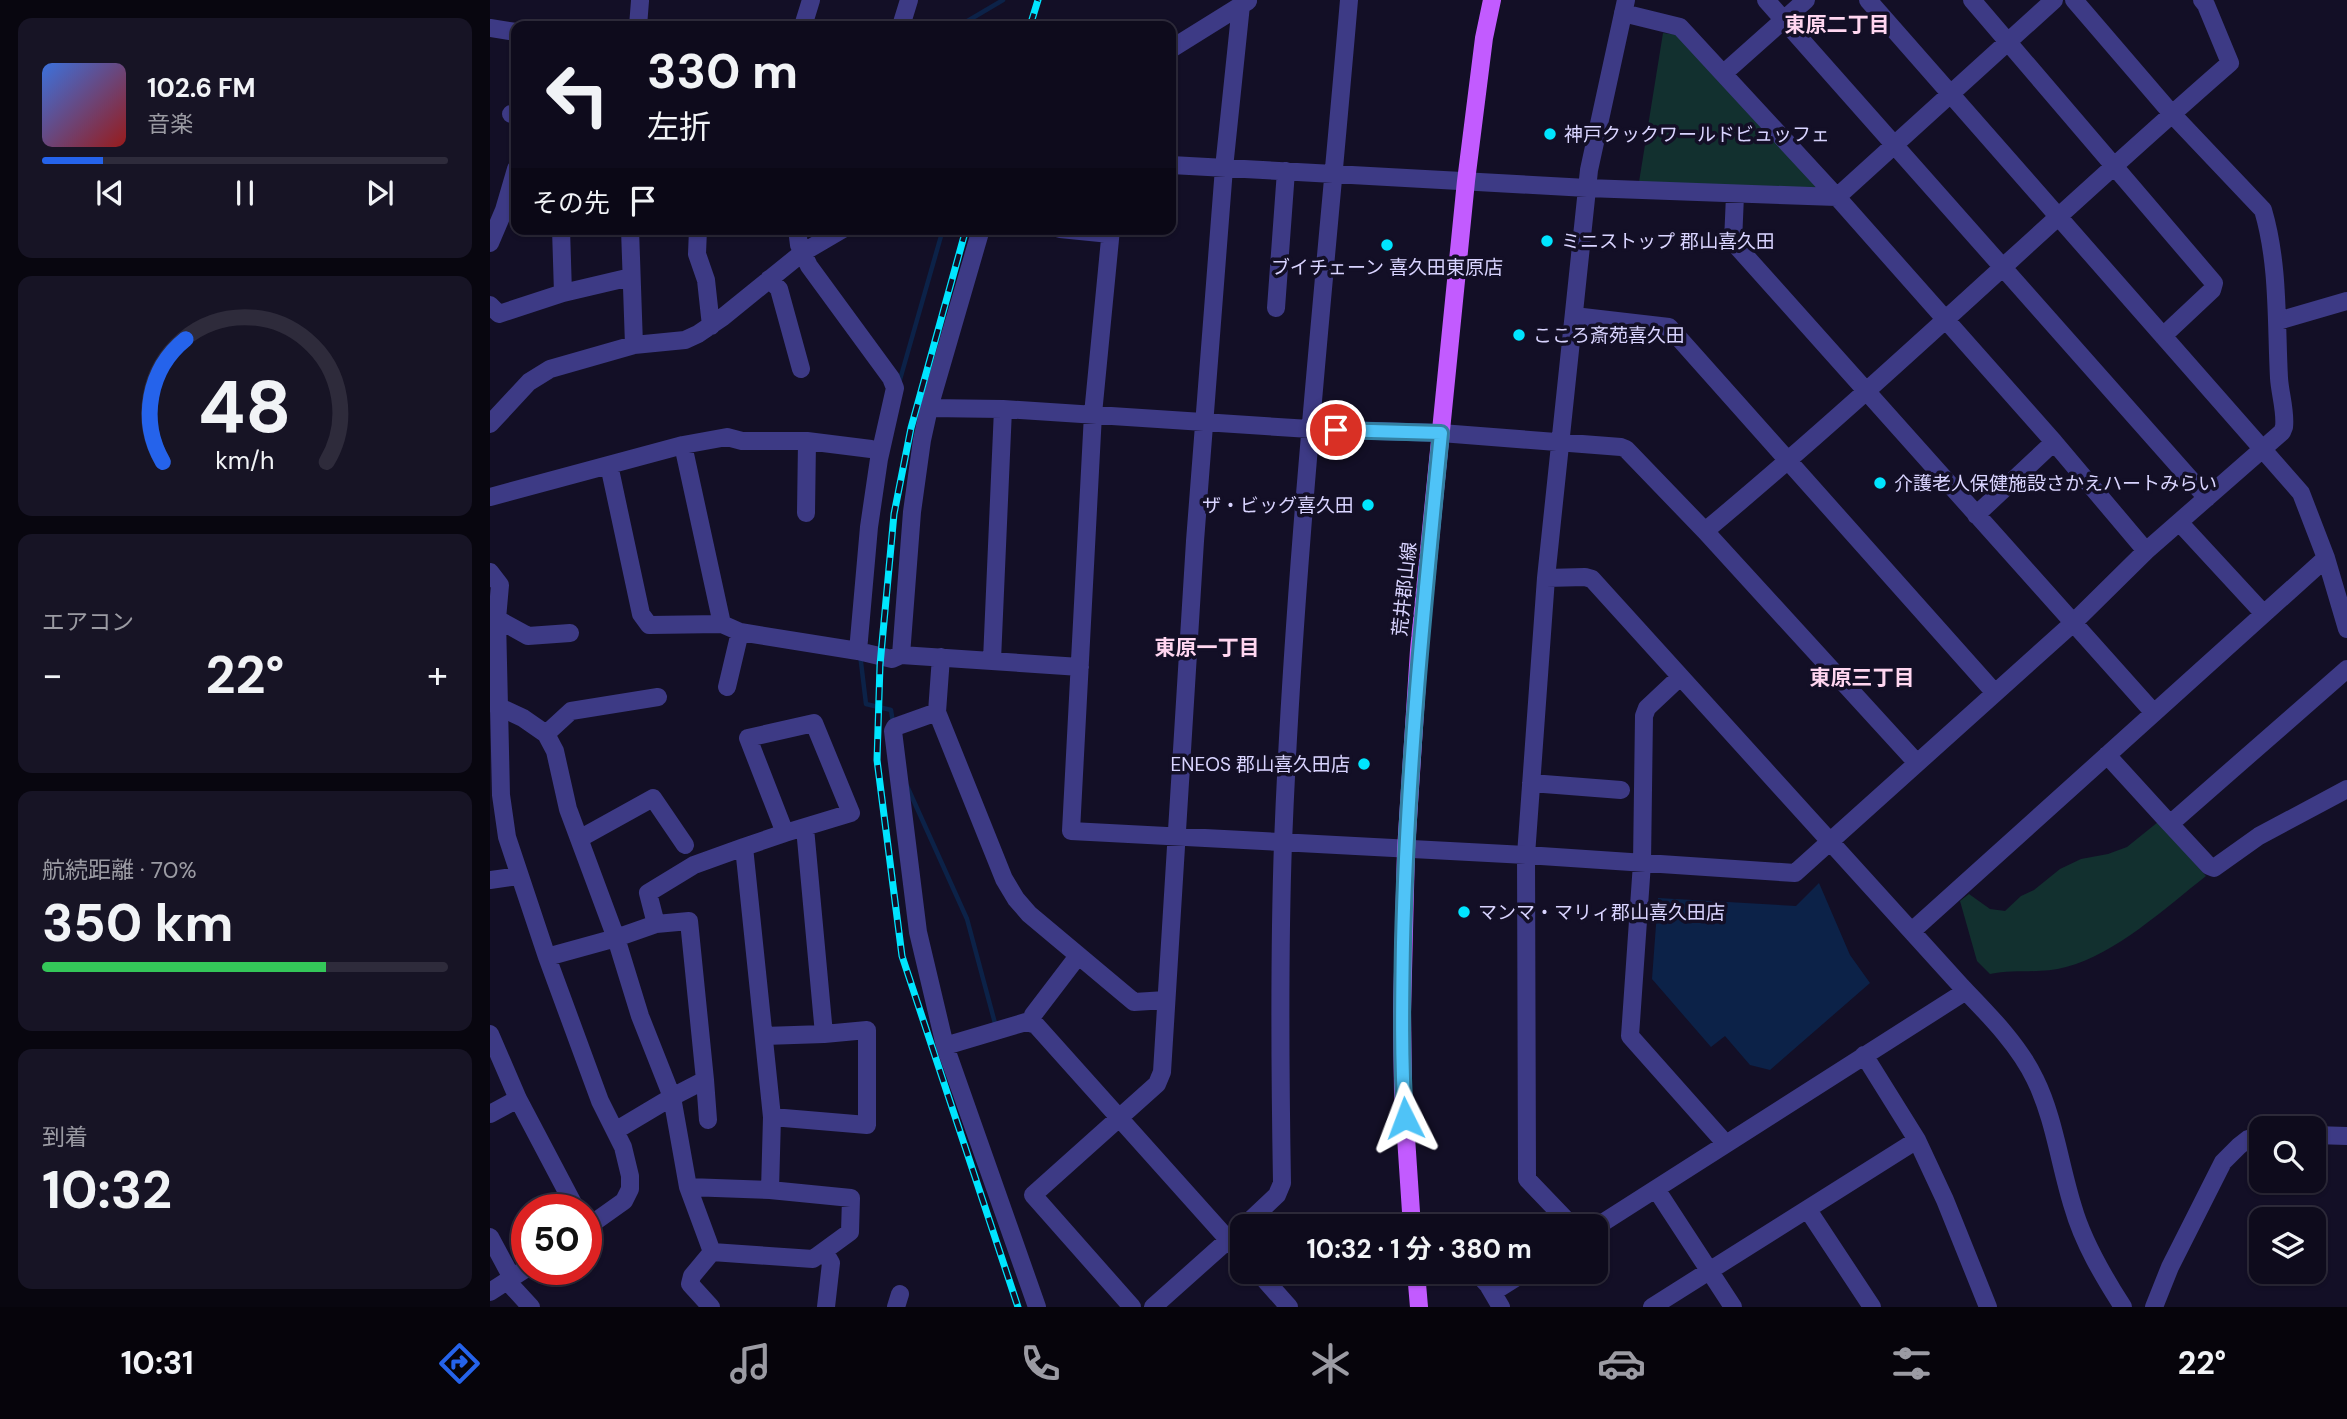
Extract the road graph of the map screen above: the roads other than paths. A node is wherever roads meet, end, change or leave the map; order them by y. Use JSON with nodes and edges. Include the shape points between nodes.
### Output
{"nodes":[{"id":1,"x":811,"y":0,"type":"edge"},
{"id":2,"x":908,"y":0,"type":"edge"},
{"id":3,"x":1349,"y":0,"type":"edge"},
{"id":4,"x":1492,"y":0,"type":"edge"},
{"id":5,"x":1766,"y":0,"type":"edge"},
{"id":6,"x":1806,"y":0,"type":"edge"},
{"id":7,"x":1868,"y":0,"type":"edge"},
{"id":8,"x":1972,"y":0,"type":"edge"},
{"id":9,"x":2054,"y":0,"type":"edge"},
{"id":10,"x":2074,"y":0,"type":"edge"},
{"id":11,"x":2202,"y":0,"type":"edge"},
{"id":12,"x":640,"y":1,"type":"edge"},
{"id":13,"x":1246,"y":3,"type":"edge"},
{"id":14,"x":1625,"y":6,"type":"edge"},
{"id":15,"x":1784,"y":20,"type":"junction"},
{"id":16,"x":638,"y":21,"type":"edge"},
{"id":17,"x":805,"y":21,"type":"edge"},
{"id":18,"x":902,"y":21,"type":"edge"},
{"id":19,"x":490,"y":28,"type":"edge"},
{"id":20,"x":511,"y":31,"type":"edge"},
{"id":21,"x":2009,"y":42,"type":"junction"},
{"id":22,"x":1176,"y":47,"type":"edge"},
{"id":23,"x":1724,"y":74,"type":"junction"},
{"id":24,"x":1952,"y":93,"type":"junction"},
{"id":25,"x":2172,"y":114,"type":"junction"},
{"id":26,"x":1894,"y":144,"type":"junction"},
{"id":27,"x":1176,"y":165,"type":"edge"},
{"id":28,"x":2114,"y":166,"type":"junction"},
{"id":29,"x":1224,"y":168,"type":"junction"},
{"id":30,"x":1286,"y":171,"type":"junction"},
{"id":31,"x":1334,"y":173,"type":"junction"},
{"id":32,"x":1466,"y":181,"type":"junction"},
{"id":33,"x":511,"y":186,"type":"edge"},
{"id":34,"x":1587,"y":188,"type":"junction"},
{"id":35,"x":1735,"y":195,"type":"junction"},
{"id":36,"x":1837,"y":197,"type":"junction"},
{"id":37,"x":2058,"y":215,"type":"junction"},
{"id":38,"x":561,"y":235,"type":"edge"},
{"id":39,"x":630,"y":235,"type":"edge"},
{"id":40,"x":698,"y":235,"type":"edge"},
{"id":41,"x":798,"y":235,"type":"edge"},
{"id":42,"x":833,"y":235,"type":"edge"},
{"id":43,"x":979,"y":235,"type":"edge"},
{"id":44,"x":1110,"y":235,"type":"edge"},
{"id":45,"x":490,"y":243,"type":"edge"},
{"id":46,"x":802,"y":253,"type":"junction"},
{"id":47,"x":2003,"y":266,"type":"junction"},
{"id":48,"x":631,"y":277,"type":"junction"},
{"id":49,"x":769,"y":279,"type":"junction"},
{"id":50,"x":563,"y":293,"type":"junction"},
{"id":51,"x":2347,"y":301,"type":"edge"},
{"id":52,"x":1276,"y":308,"type":"dead end"},
{"id":53,"x":493,"y":314,"type":"edge"},
{"id":54,"x":1574,"y":316,"type":"junction"},
{"id":55,"x":1945,"y":319,"type":"junction"},
{"id":56,"x":2278,"y":321,"type":"junction"},
{"id":57,"x":711,"y":326,"type":"junction"},
{"id":58,"x":2163,"y":336,"type":"junction"},
{"id":59,"x":634,"y":345,"type":"junction"},
{"id":60,"x":801,"y":369,"type":"dead end"},
{"id":61,"x":1865,"y":391,"type":"junction"},
{"id":62,"x":929,"y":408,"type":"junction"},
{"id":63,"x":1003,"y":409,"type":"junction"},
{"id":64,"x":1093,"y":414,"type":"junction"},
{"id":65,"x":1206,"y":421,"type":"junction"},
{"id":66,"x":490,"y":424,"type":"edge"},
{"id":67,"x":1310,"y":429,"type":"junction"},
{"id":68,"x":1441,"y":433,"type":"junction"},
{"id":69,"x":807,"y":441,"type":"junction"},
{"id":70,"x":1562,"y":442,"type":"junction"},
{"id":71,"x":2054,"y":442,"type":"junction"},
{"id":72,"x":684,"y":445,"type":"junction"},
{"id":73,"x":2262,"y":448,"type":"junction"},
{"id":74,"x":871,"y":449,"type":"dead end"},
{"id":75,"x":1788,"y":461,"type":"junction"},
{"id":76,"x":609,"y":465,"type":"junction"},
{"id":77,"x":490,"y":497,"type":"edge"},
{"id":78,"x":2207,"y":498,"type":"junction"},
{"id":79,"x":806,"y":513,"type":"dead end"},
{"id":80,"x":1976,"y":515,"type":"junction"},
{"id":81,"x":2179,"y":522,"type":"junction"},
{"id":82,"x":1705,"y":531,"type":"junction"},
{"id":83,"x":2146,"y":551,"type":"junction"},
{"id":84,"x":2326,"y":558,"type":"junction"},
{"id":85,"x":490,"y":572,"type":"edge"},
{"id":86,"x":1546,"y":578,"type":"junction"},
{"id":87,"x":2264,"y":614,"type":"junction"},
{"id":88,"x":494,"y":617,"type":"edge"},
{"id":89,"x":722,"y":624,"type":"junction"},
{"id":90,"x":2072,"y":624,"type":"junction"},
{"id":91,"x":2347,"y":629,"type":"edge"},
{"id":92,"x":740,"y":632,"type":"junction"},
{"id":93,"x":570,"y":633,"type":"dead end"},
{"id":94,"x":858,"y":651,"type":"junction"},
{"id":95,"x":901,"y":655,"type":"junction"},
{"id":96,"x":941,"y":657,"type":"junction"},
{"id":97,"x":992,"y":660,"type":"junction"},
{"id":98,"x":1080,"y":667,"type":"junction"},
{"id":99,"x":2347,"y":669,"type":"edge"},
{"id":100,"x":1680,"y":677,"type":"junction"},
{"id":101,"x":727,"y":687,"type":"dead end"},
{"id":102,"x":1995,"y":693,"type":"junction"},
{"id":103,"x":658,"y":697,"type":"dead end"},
{"id":104,"x":495,"y":705,"type":"edge"},
{"id":105,"x":937,"y":712,"type":"junction"},
{"id":106,"x":2154,"y":713,"type":"junction"},
{"id":107,"x":545,"y":734,"type":"junction"},
{"id":108,"x":2107,"y":755,"type":"junction"},
{"id":109,"x":1917,"y":763,"type":"junction"},
{"id":110,"x":1531,"y":783,"type":"junction"},
{"id":111,"x":2347,"y":789,"type":"edge"},
{"id":112,"x":1621,"y":790,"type":"dead end"},
{"id":113,"x":496,"y":791,"type":"edge"},
{"id":114,"x":2171,"y":824,"type":"junction"},
{"id":115,"x":805,"y":828,"type":"junction"},
{"id":116,"x":785,"y":833,"type":"junction"},
{"id":117,"x":1176,"y":838,"type":"junction"},
{"id":118,"x":579,"y":839,"type":"junction"},
{"id":119,"x":1830,"y":841,"type":"junction"},
{"id":120,"x":1283,"y":843,"type":"junction"},
{"id":121,"x":685,"y":845,"type":"dead end"},
{"id":122,"x":744,"y":846,"type":"junction"},
{"id":123,"x":1406,"y":850,"type":"junction"},
{"id":124,"x":1526,"y":855,"type":"junction"},
{"id":125,"x":1642,"y":863,"type":"junction"},
{"id":126,"x":519,"y":876,"type":"junction"},
{"id":127,"x":490,"y":880,"type":"edge"},
{"id":128,"x":656,"y":924,"type":"junction"},
{"id":129,"x":1912,"y":931,"type":"junction"},
{"id":130,"x":616,"y":938,"type":"junction"},
{"id":131,"x":1078,"y":956,"type":"junction"},
{"id":132,"x":547,"y":957,"type":"junction"},
{"id":133,"x":1966,"y":991,"type":"junction"},
{"id":134,"x":1166,"y":1000,"type":"junction"},
{"id":135,"x":1031,"y":1022,"type":"junction"},
{"id":136,"x":490,"y":1034,"type":"edge"},
{"id":137,"x":824,"y":1034,"type":"junction"},
{"id":138,"x":764,"y":1036,"type":"junction"},
{"id":139,"x":945,"y":1046,"type":"junction"},
{"id":140,"x":1864,"y":1055,"type":"junction"},
{"id":141,"x":705,"y":1080,"type":"junction"},
{"id":142,"x":672,"y":1097,"type":"junction"},
{"id":143,"x":517,"y":1099,"type":"junction"},
{"id":144,"x":490,"y":1114,"type":"edge"},
{"id":145,"x":772,"y":1117,"type":"junction"},
{"id":146,"x":1118,"y":1117,"type":"junction"},
{"id":147,"x":708,"y":1120,"type":"dead end"},
{"id":148,"x":615,"y":1131,"type":"junction"},
{"id":149,"x":2326,"y":1135,"type":"edge"},
{"id":150,"x":2347,"y":1136,"type":"edge"},
{"id":151,"x":2249,"y":1139,"type":"edge"},
{"id":152,"x":1917,"y":1140,"type":"junction"},
{"id":153,"x":1726,"y":1144,"type":"junction"},
{"id":154,"x":688,"y":1187,"type":"junction"},
{"id":155,"x":1656,"y":1189,"type":"junction"},
{"id":156,"x":770,"y":1190,"type":"junction"},
{"id":157,"x":568,"y":1194,"type":"edge"},
{"id":158,"x":1808,"y":1210,"type":"junction"},
{"id":159,"x":1256,"y":1214,"type":"edge"},
{"id":160,"x":1416,"y":1214,"type":"edge"},
{"id":161,"x":1561,"y":1214,"type":"edge"},
{"id":162,"x":602,"y":1218,"type":"edge"},
{"id":163,"x":1608,"y":1219,"type":"edge"},
{"id":164,"x":1230,"y":1223,"type":"edge"},
{"id":165,"x":490,"y":1237,"type":"edge"},
{"id":166,"x":1230,"y":1238,"type":"edge"},
{"id":167,"x":824,"y":1251,"type":"junction"},
{"id":168,"x":712,"y":1252,"type":"junction"},
{"id":169,"x":511,"y":1270,"type":"edge"},
{"id":170,"x":1709,"y":1271,"type":"junction"},
{"id":171,"x":511,"y":1279,"type":"edge"},
{"id":172,"x":1269,"y":1284,"type":"edge"},
{"id":173,"x":1417,"y":1284,"type":"edge"},
{"id":174,"x":1485,"y":1284,"type":"edge"},
{"id":175,"x":1513,"y":1284,"type":"edge"},
{"id":176,"x":520,"y":1285,"type":"edge"},
{"id":177,"x":490,"y":1292,"type":"edge"},
{"id":178,"x":1497,"y":1300,"type":"edge"},
{"id":179,"x":1677,"y":1300,"type":"edge"},
{"id":180,"x":531,"y":1307,"type":"edge"},
{"id":181,"x":711,"y":1307,"type":"edge"},
{"id":182,"x":826,"y":1307,"type":"edge"},
{"id":183,"x":1037,"y":1307,"type":"edge"},
{"id":184,"x":1132,"y":1307,"type":"edge"},
{"id":185,"x":1153,"y":1307,"type":"edge"},
{"id":186,"x":1289,"y":1307,"type":"edge"},
{"id":187,"x":1419,"y":1307,"type":"edge"},
{"id":188,"x":1652,"y":1307,"type":"edge"},
{"id":189,"x":1733,"y":1307,"type":"edge"},
{"id":190,"x":1872,"y":1307,"type":"edge"},
{"id":191,"x":1988,"y":1307,"type":"edge"},
{"id":192,"x":2123,"y":1307,"type":"edge"},
{"id":193,"x":2154,"y":1307,"type":"edge"}],
"edges":[{"from":1,"to":17,"type":"street"},
{"from":2,"to":18,"type":"street"},
{"from":3,"to":31,"type":"street"},
{"from":4,"to":32,"type":"main road","name":"荒井郡山線"},
{"from":5,"to":15,"type":"street"},
{"from":6,"to":15,"type":"street"},
{"from":7,"to":24,"type":"street"},
{"from":8,"to":21,"type":"street"},
{"from":9,"to":21,"type":"street"},
{"from":10,"to":25,"type":"street"},
{"from":11,"to":25,"type":"street","via":[[2230,64]]},
{"from":12,"to":16,"type":"street"},
{"from":13,"to":22,"type":"street"},
{"from":13,"to":29,"type":"street"},
{"from":14,"to":23,"type":"street","via":[[1681,27]]},
{"from":14,"to":34,"type":"street"},
{"from":15,"to":23,"type":"street"},
{"from":15,"to":26,"type":"street"},
{"from":19,"to":20,"type":"street"},
{"from":21,"to":24,"type":"street"},
{"from":21,"to":28,"type":"street"},
{"from":23,"to":36,"type":"street"},
{"from":24,"to":26,"type":"street"},
{"from":24,"to":37,"type":"street"},
{"from":25,"to":28,"type":"street"},
{"from":25,"to":56,"type":"street","via":[[2263,210]]},
{"from":26,"to":36,"type":"street"},
{"from":26,"to":47,"type":"street"},
{"from":27,"to":29,"type":"street"},
{"from":28,"to":37,"type":"street"},
{"from":28,"to":58,"type":"street","via":[[2214,283],[2213,290]]},
{"from":29,"to":30,"type":"street"},
{"from":29,"to":65,"type":"street"},
{"from":30,"to":31,"type":"street"},
{"from":30,"to":52,"type":"street"},
{"from":31,"to":32,"type":"street"},
{"from":31,"to":67,"type":"street"},
{"from":32,"to":34,"type":"street"},
{"from":32,"to":68,"type":"main road","name":"荒井郡山線"},
{"from":33,"to":45,"type":"street"},
{"from":34,"to":35,"type":"street"},
{"from":34,"to":54,"type":"street"},
{"from":35,"to":36,"type":"street"},
{"from":35,"to":61,"type":"street","via":[[1733,242]]},
{"from":36,"to":55,"type":"street"},
{"from":37,"to":47,"type":"street"},
{"from":37,"to":58,"type":"street"},
{"from":38,"to":50,"type":"street"},
{"from":39,"to":48,"type":"street"},
{"from":40,"to":57,"type":"street"},
{"from":41,"to":46,"type":"street"},
{"from":42,"to":46,"type":"street"},
{"from":43,"to":62,"type":"street"},
{"from":44,"to":64,"type":"street"},
{"from":46,"to":49,"type":"street"},
{"from":46,"to":94,"type":"street","via":[[895,388],[871,513]]},
{"from":47,"to":55,"type":"street"},
{"from":47,"to":78,"type":"street"},
{"from":48,"to":50,"type":"street"},
{"from":48,"to":59,"type":"street"},
{"from":49,"to":57,"type":"street"},
{"from":49,"to":60,"type":"street","via":[[779,289]]},
{"from":50,"to":53,"type":"street"},
{"from":51,"to":56,"type":"street"},
{"from":54,"to":70,"type":"street"},
{"from":54,"to":75,"type":"street","via":[[1669,327]]},
{"from":55,"to":61,"type":"street"},
{"from":55,"to":71,"type":"street"},
{"from":56,"to":73,"type":"street","via":[[2284,422],[2282,432]]},
{"from":57,"to":59,"type":"street","via":[[685,340]]},
{"from":58,"to":73,"type":"street"},
{"from":59,"to":66,"type":"street","via":[[550,369],[529,382]]},
{"from":61,"to":75,"type":"street"},
{"from":61,"to":80,"type":"street"},
{"from":62,"to":63,"type":"street"},
{"from":62,"to":95,"type":"street","via":[[912,512]]},
{"from":63,"to":64,"type":"street"},
{"from":63,"to":97,"type":"street"},
{"from":64,"to":65,"type":"street"},
{"from":64,"to":98,"type":"street"},
{"from":65,"to":67,"type":"street"},
{"from":65,"to":117,"type":"street"},
{"from":67,"to":68,"type":"street"},
{"from":67,"to":120,"type":"street"},
{"from":68,"to":70,"type":"street"},
{"from":68,"to":123,"type":"main road","name":"荒井郡山線","via":[[1419,650]]},
{"from":69,"to":72,"type":"street","via":[[727,437]]},
{"from":69,"to":74,"type":"street"},
{"from":69,"to":79,"type":"street"},
{"from":70,"to":82,"type":"street","via":[[1626,449]]},
{"from":70,"to":86,"type":"street"},
{"from":71,"to":80,"type":"street"},
{"from":71,"to":83,"type":"street"},
{"from":72,"to":76,"type":"street"},
{"from":72,"to":89,"type":"street"},
{"from":73,"to":78,"type":"street"},
{"from":73,"to":84,"type":"street","via":[[2301,493]]},
{"from":75,"to":82,"type":"street"},
{"from":75,"to":102,"type":"street"},
{"from":76,"to":77,"type":"street"},
{"from":76,"to":89,"type":"street","via":[[641,614],[649,625]]},
{"from":78,"to":81,"type":"street"},
{"from":80,"to":90,"type":"street"},
{"from":81,"to":83,"type":"street"},
{"from":81,"to":87,"type":"street"},
{"from":82,"to":109,"type":"street"},
{"from":83,"to":90,"type":"street"},
{"from":84,"to":87,"type":"street"},
{"from":84,"to":91,"type":"street"},
{"from":85,"to":88,"type":"street","via":[[500,585]]},
{"from":86,"to":100,"type":"street","via":[[1592,579]]},
{"from":86,"to":110,"type":"street"},
{"from":87,"to":106,"type":"street"},
{"from":88,"to":93,"type":"street","via":[[528,636]]},
{"from":88,"to":104,"type":"street"},
{"from":89,"to":92,"type":"street"},
{"from":90,"to":102,"type":"street"},
{"from":90,"to":106,"type":"street"},
{"from":92,"to":94,"type":"street"},
{"from":92,"to":101,"type":"street"},
{"from":94,"to":95,"type":"street","via":[[881,658]]},
{"from":95,"to":96,"type":"street"},
{"from":96,"to":97,"type":"street"},
{"from":96,"to":105,"type":"street"},
{"from":97,"to":98,"type":"street"},
{"from":98,"to":117,"type":"street","via":[[1071,831]]},
{"from":99,"to":114,"type":"street"},
{"from":100,"to":119,"type":"street"},
{"from":100,"to":125,"type":"street","via":[[1644,716]]},
{"from":102,"to":109,"type":"street"},
{"from":103,"to":107,"type":"street","via":[[571,711]]},
{"from":104,"to":107,"type":"street"},
{"from":104,"to":113,"type":"street"},
{"from":105,"to":131,"type":"street","via":[[1011,891],[1028,914]]},
{"from":105,"to":139,"type":"street","via":[[893,731],[916,921]]},
{"from":106,"to":108,"type":"street"},
{"from":107,"to":118,"type":"street","via":[[555,751]]},
{"from":108,"to":114,"type":"street"},
{"from":108,"to":129,"type":"street"},
{"from":109,"to":119,"type":"street"},
{"from":110,"to":112,"type":"street"},
{"from":110,"to":124,"type":"street"},
{"from":111,"to":114,"type":"street","via":[[2259,836],[2214,868]]},
{"from":113,"to":126,"type":"street"},
{"from":115,"to":116,"type":"street"},
{"from":115,"to":116,"type":"street","via":[[851,813],[814,723],[748,738]]},
{"from":115,"to":137,"type":"street"},
{"from":116,"to":122,"type":"street"},
{"from":117,"to":120,"type":"street"},
{"from":117,"to":134,"type":"street"},
{"from":118,"to":121,"type":"street","via":[[653,798]]},
{"from":118,"to":130,"type":"street"},
{"from":119,"to":125,"type":"street","via":[[1796,873]]},
{"from":119,"to":129,"type":"street"},
{"from":120,"to":123,"type":"street"},
{"from":120,"to":159,"type":"street","via":[[1282,1183],[1277,1195]]},
{"from":122,"to":128,"type":"street","via":[[694,865],[648,893]]},
{"from":122,"to":138,"type":"street"},
{"from":123,"to":124,"type":"street"},
{"from":123,"to":160,"type":"main road","name":"荒井郡山線","via":[[1403,1079]]},
{"from":124,"to":125,"type":"street"},
{"from":124,"to":161,"type":"street","via":[[1527,1179]]},
{"from":125,"to":153,"type":"street","via":[[1630,1037]]},
{"from":126,"to":127,"type":"street"},
{"from":126,"to":132,"type":"street"},
{"from":128,"to":130,"type":"street"},
{"from":128,"to":141,"type":"street","via":[[689,920]]},
{"from":129,"to":133,"type":"street"},
{"from":130,"to":132,"type":"street"},
{"from":130,"to":142,"type":"street"},
{"from":131,"to":134,"type":"street","via":[[1134,1002]]},
{"from":131,"to":135,"type":"street"},
{"from":132,"to":148,"type":"street"},
{"from":133,"to":140,"type":"street"},
{"from":133,"to":192,"type":"street","via":[[2036,1080],[2073,1209]]},
{"from":134,"to":146,"type":"street","via":[[1161,1078]]},
{"from":135,"to":139,"type":"street"},
{"from":135,"to":146,"type":"street"},
{"from":136,"to":143,"type":"street"},
{"from":137,"to":138,"type":"street"},
{"from":137,"to":145,"type":"street","via":[[867,1030],[867,1125]]},
{"from":138,"to":145,"type":"street"},
{"from":139,"to":183,"type":"street"},
{"from":140,"to":152,"type":"street"},
{"from":140,"to":153,"type":"street"},
{"from":141,"to":142,"type":"street"},
{"from":141,"to":147,"type":"street"},
{"from":142,"to":148,"type":"street"},
{"from":142,"to":154,"type":"street"},
{"from":143,"to":144,"type":"street"},
{"from":143,"to":157,"type":"street"},
{"from":145,"to":156,"type":"street"},
{"from":146,"to":164,"type":"street"},
{"from":146,"to":184,"type":"street","via":[[1033,1195]]},
{"from":148,"to":162,"type":"street","via":[[629,1166],[631,1189],[618,1207]]},
{"from":149,"to":150,"type":"street"},
{"from":151,"to":193,"type":"street","via":[[2224,1162]]},
{"from":152,"to":158,"type":"street"},
{"from":152,"to":191,"type":"street"},
{"from":153,"to":155,"type":"street"},
{"from":154,"to":156,"type":"street"},
{"from":154,"to":168,"type":"street"},
{"from":155,"to":163,"type":"street"},
{"from":155,"to":170,"type":"street"},
{"from":156,"to":167,"type":"street","via":[[851,1198],[850,1232]]},
{"from":158,"to":170,"type":"street"},
{"from":158,"to":190,"type":"street"},
{"from":165,"to":169,"type":"street"},
{"from":166,"to":185,"type":"street"},
{"from":167,"to":168,"type":"street","via":[[813,1259]]},
{"from":167,"to":182,"type":"street","via":[[831,1263]]},
{"from":168,"to":181,"type":"street","via":[[690,1284]]},
{"from":170,"to":179,"type":"street"},
{"from":170,"to":189,"type":"street"},
{"from":171,"to":177,"type":"street"},
{"from":172,"to":186,"type":"street"},
{"from":173,"to":187,"type":"main road"},
{"from":174,"to":178,"type":"street"},
{"from":175,"to":178,"type":"street"},
{"from":176,"to":180,"type":"street"},
{"from":179,"to":188,"type":"street"}]}
